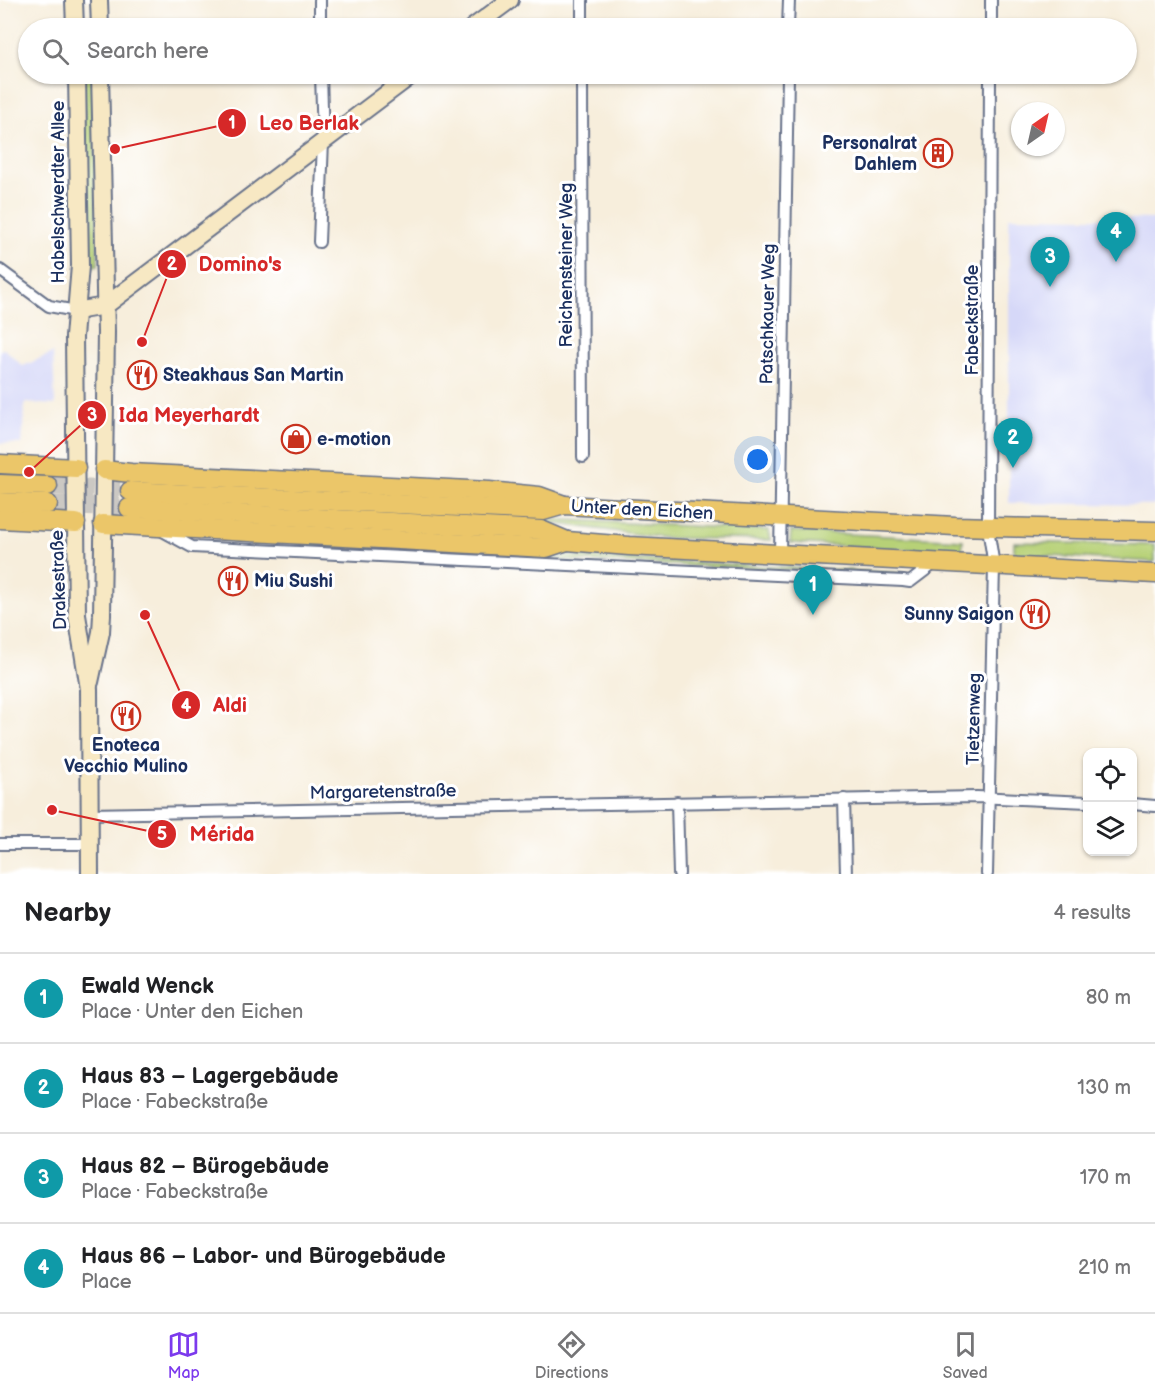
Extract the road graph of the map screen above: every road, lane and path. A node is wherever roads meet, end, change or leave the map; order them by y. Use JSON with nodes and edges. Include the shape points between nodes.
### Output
{"nodes":[{"id":1,"x":74,"y":0,"type":"edge"},
{"id":2,"x":99,"y":0,"type":"edge"},
{"id":3,"x":320,"y":0,"type":"edge"},
{"id":4,"x":510,"y":0,"type":"edge"},
{"id":5,"x":582,"y":0,"type":"edge"},
{"id":6,"x":789,"y":0,"type":"edge"},
{"id":7,"x":991,"y":0,"type":"edge"},
{"id":8,"x":75,"y":18,"type":"edge"},
{"id":9,"x":100,"y":18,"type":"edge"},
{"id":10,"x":320,"y":18,"type":"edge"},
{"id":11,"x":486,"y":18,"type":"edge"},
{"id":12,"x":582,"y":18,"type":"edge"},
{"id":13,"x":788,"y":18,"type":"edge"},
{"id":14,"x":991,"y":18,"type":"edge"},
{"id":15,"x":77,"y":84,"type":"edge"},
{"id":16,"x":100,"y":84,"type":"edge"},
{"id":17,"x":321,"y":84,"type":"edge"},
{"id":18,"x":400,"y":84,"type":"edge"},
{"id":19,"x":582,"y":84,"type":"edge"},
{"id":20,"x":788,"y":84,"type":"edge"},
{"id":21,"x":990,"y":84,"type":"edge"},
{"id":22,"x":323,"y":141,"type":"junction"},
{"id":23,"x":319,"y":242,"type":"dead end"},
{"id":24,"x":0,"y":270,"type":"edge"},
{"id":25,"x":105,"y":306,"type":"junction"},
{"id":26,"x":76,"y":311,"type":"junction"},
{"id":27,"x":583,"y":457,"type":"dead end"},
{"id":28,"x":0,"y":464,"type":"edge"},
{"id":29,"x":76,"y":468,"type":"junction"},
{"id":30,"x":104,"y":470,"type":"junction"},
{"id":31,"x":0,"y":484,"type":"edge"},
{"id":32,"x":0,"y":502,"type":"edge"},
{"id":33,"x":564,"y":505,"type":"junction"},
{"id":34,"x":780,"y":518,"type":"junction"},
{"id":35,"x":0,"y":519,"type":"edge"},
{"id":36,"x":76,"y":523,"type":"junction"},
{"id":37,"x":103,"y":524,"type":"junction"},
{"id":38,"x":156,"y":527,"type":"junction"},
{"id":39,"x":988,"y":528,"type":"junction"},
{"id":40,"x":1155,"y":531,"type":"edge"},
{"id":41,"x":567,"y":541,"type":"junction"},
{"id":42,"x":780,"y":555,"type":"junction"},
{"id":43,"x":935,"y":563,"type":"junction"},
{"id":44,"x":994,"y":566,"type":"junction"},
{"id":45,"x":1155,"y":574,"type":"edge"},
{"id":46,"x":89,"y":689,"type":"junction"},
{"id":47,"x":989,"y":797,"type":"junction"},
{"id":48,"x":844,"y":799,"type":"junction"},
{"id":49,"x":677,"y":802,"type":"junction"},
{"id":50,"x":1083,"y":802,"type":"edge"},
{"id":51,"x":1137,"y":804,"type":"edge"},
{"id":52,"x":1155,"y":806,"type":"edge"},
{"id":53,"x":89,"y":814,"type":"junction"},
{"id":54,"x":0,"y":844,"type":"edge"},
{"id":55,"x":90,"y":844,"type":"junction"},
{"id":56,"x":90,"y":874,"type":"edge"},
{"id":57,"x":679,"y":874,"type":"edge"},
{"id":58,"x":846,"y":874,"type":"edge"},
{"id":59,"x":987,"y":874,"type":"edge"}],
"edges":[{"from":1,"to":8,"type":"main road"},
{"from":2,"to":9,"type":"main road"},
{"from":3,"to":10,"type":"street"},
{"from":4,"to":11,"type":"main road"},
{"from":5,"to":12,"type":"street"},
{"from":6,"to":13,"type":"street"},
{"from":7,"to":14,"type":"street"},
{"from":15,"to":26,"type":"main road","name":"Habelschwerdter Allee","via":[[80,266]]},
{"from":16,"to":25,"type":"main road"},
{"from":17,"to":22,"type":"street"},
{"from":18,"to":22,"type":"main road"},
{"from":19,"to":27,"type":"street","name":"Reichensteiner Weg"},
{"from":20,"to":34,"type":"street","name":"Patschkauer Weg"},
{"from":21,"to":39,"type":"street","name":"Fabeckstraße"},
{"from":22,"to":23,"type":"street"},
{"from":22,"to":25,"type":"main road"},
{"from":24,"to":26,"type":"street","via":[[49,306]]},
{"from":25,"to":26,"type":"main road"},
{"from":25,"to":30,"type":"main road"},
{"from":26,"to":29,"type":"main road","name":"Habelschwerdter Allee"},
{"from":28,"to":29,"type":"main road"},
{"from":29,"to":30,"type":"main road"},
{"from":29,"to":36,"type":"main road","name":"Drakestraße"},
{"from":30,"to":33,"type":"main road","via":[[489,491],[539,496]]},
{"from":30,"to":37,"type":"main road"},
{"from":31,"to":32,"type":"main road","via":[[48,495]]},
{"from":33,"to":34,"type":"main road","name":"Unter den Eichen"},
{"from":33,"to":41,"type":"main road","name":"Unter den Eichen","via":[[543,512],[130,500],[542,530]]},
{"from":34,"to":39,"type":"main road","name":"Unter den Eichen"},
{"from":34,"to":42,"type":"street","name":"Patschkauer Weg"},
{"from":35,"to":36,"type":"main road"},
{"from":36,"to":37,"type":"main road"},
{"from":36,"to":46,"type":"main road","name":"Drakestraße","via":[[77,615]]},
{"from":37,"to":38,"type":"main road"},
{"from":37,"to":46,"type":"main road","name":"Drakestraße","via":[[101,632]]},
{"from":38,"to":41,"type":"main road","via":[[546,548]]},
{"from":38,"to":43,"type":"street","via":[[192,547],[910,582]]},
{"from":39,"to":40,"type":"main road","name":"Unter den Eichen"},
{"from":39,"to":44,"type":"street","name":"Fabeckstraße"},
{"from":41,"to":42,"type":"main road","name":"Unter den Eichen"},
{"from":42,"to":43,"type":"main road","name":"Unter den Eichen"},
{"from":43,"to":44,"type":"main road","name":"Unter den Eichen"},
{"from":44,"to":45,"type":"main road","name":"Unter den Eichen"},
{"from":44,"to":47,"type":"street","name":"Tietzenweg"},
{"from":46,"to":53,"type":"main road","name":"Drakestraße"},
{"from":47,"to":48,"type":"street","name":"Margaretenstraße"},
{"from":47,"to":50,"type":"street","name":"Margaretenstraße"},
{"from":47,"to":59,"type":"street","name":"Tietzenweg"},
{"from":48,"to":49,"type":"street","name":"Margaretenstraße"},
{"from":48,"to":58,"type":"street"},
{"from":49,"to":53,"type":"street","name":"Margaretenstraße"},
{"from":49,"to":57,"type":"street"},
{"from":51,"to":52,"type":"street"},
{"from":53,"to":55,"type":"main road","name":"Drakestraße"},
{"from":54,"to":55,"type":"street"},
{"from":55,"to":56,"type":"main road","name":"Drakestraße"}]}
